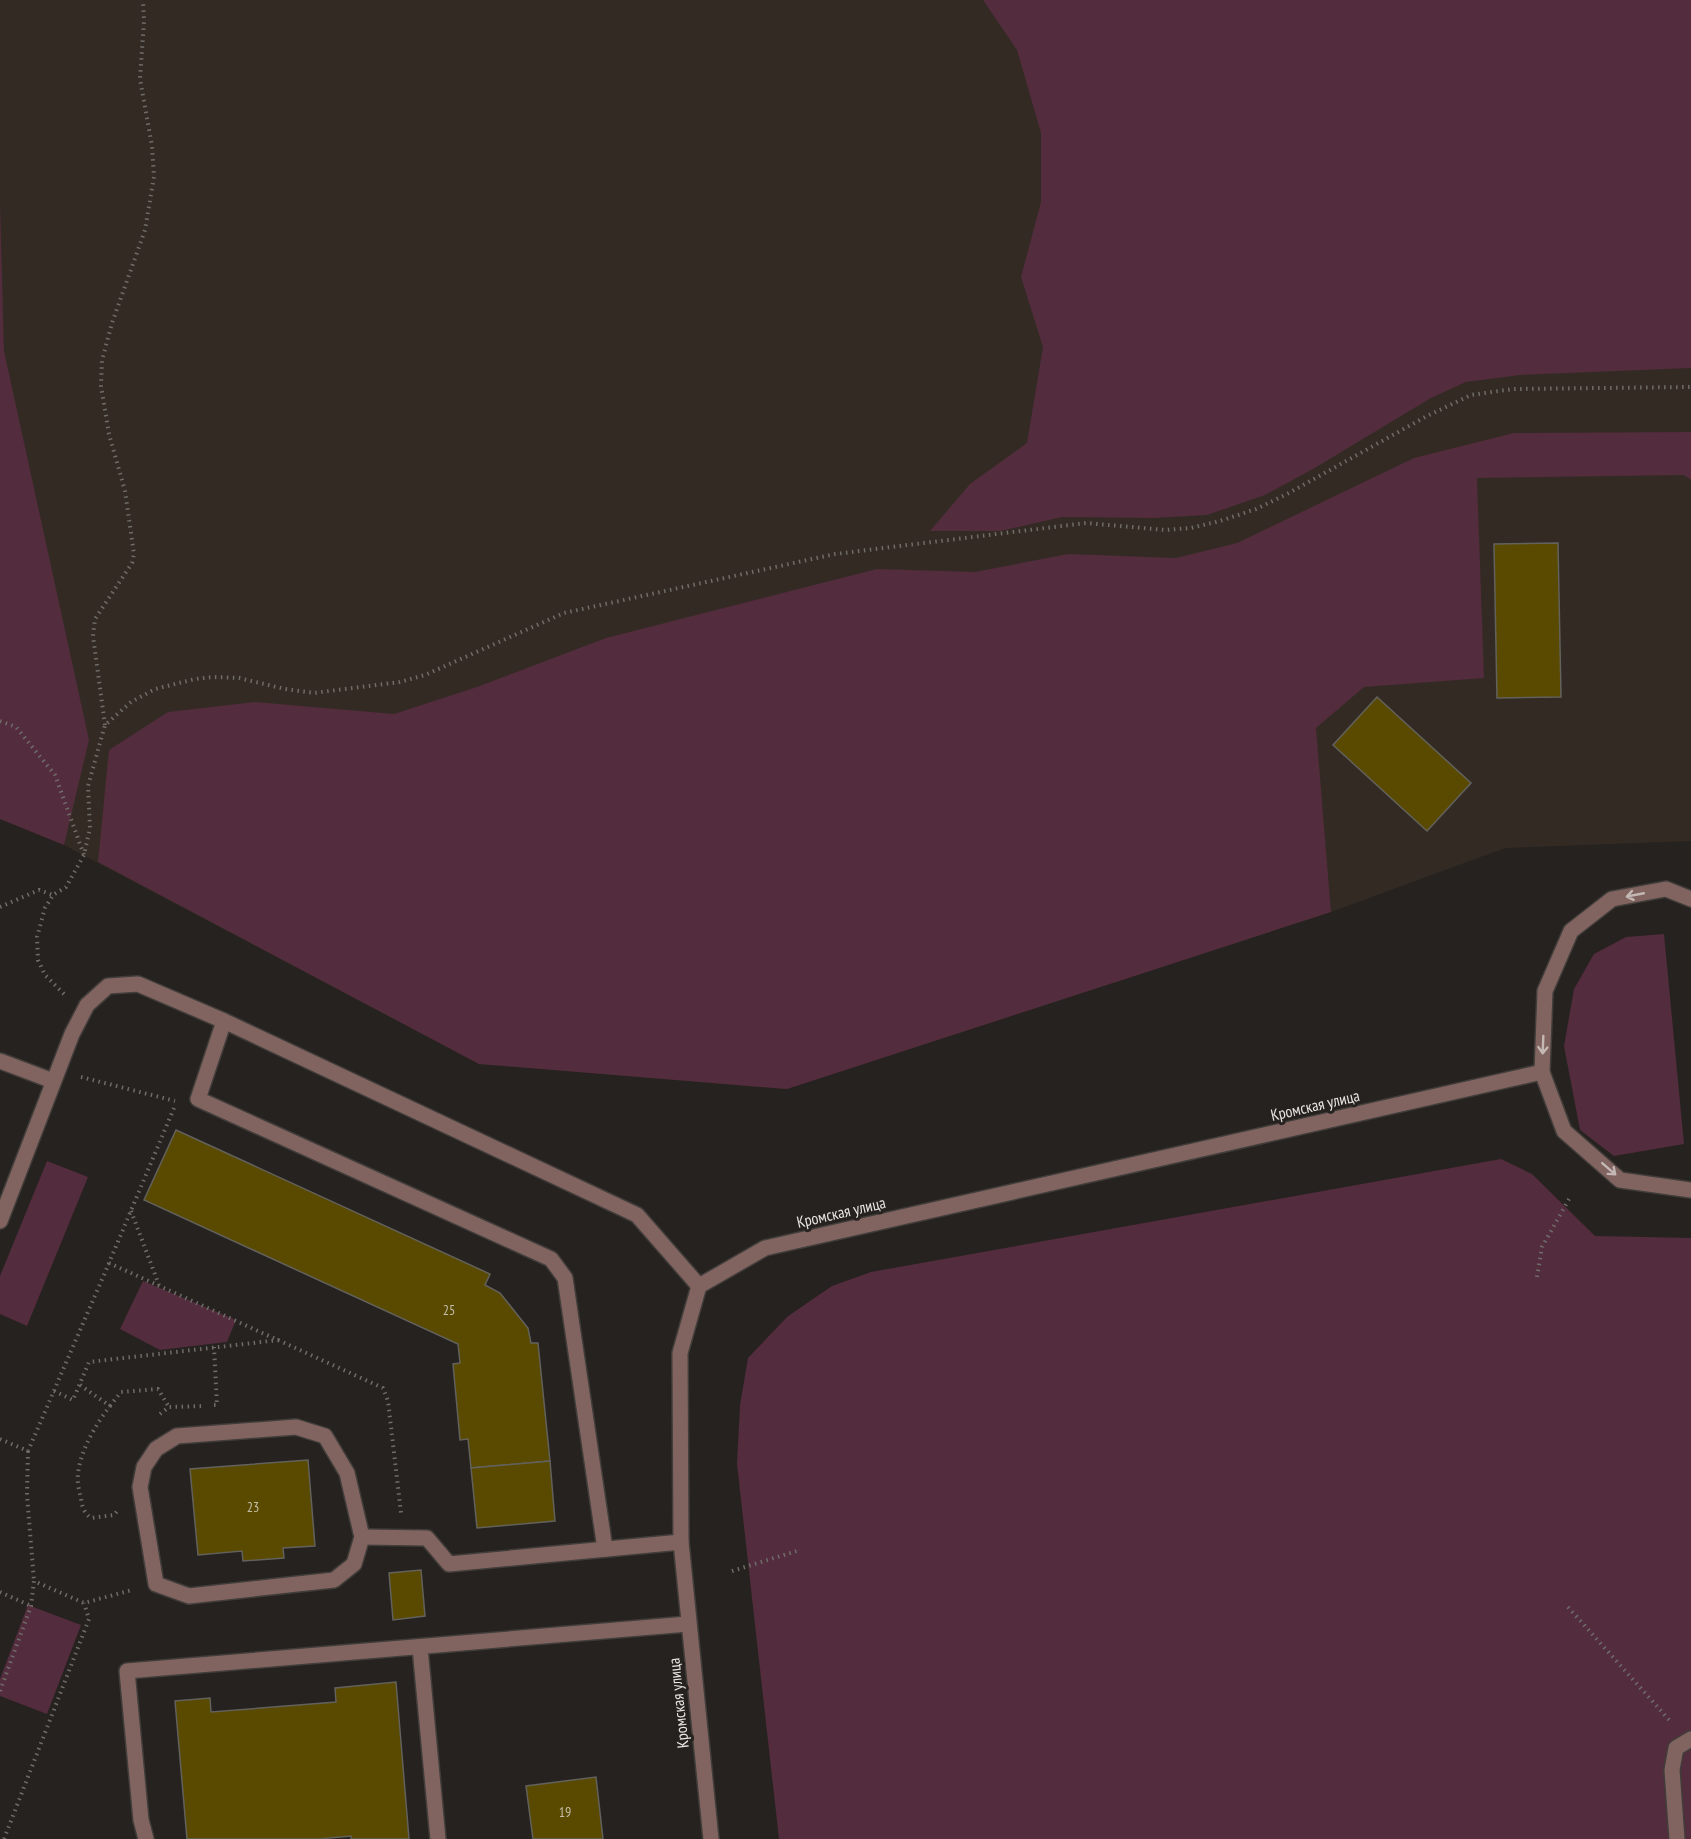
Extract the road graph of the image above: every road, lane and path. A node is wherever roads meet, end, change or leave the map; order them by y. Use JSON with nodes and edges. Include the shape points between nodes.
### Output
{"nodes":[{"id":1,"x":143,"y":0,"type":"edge"},
{"id":2,"x":1691,"y":387,"type":"edge"},
{"id":3,"x":0,"y":721,"type":"edge"},
{"id":4,"x":105,"y":725,"type":"junction"},
{"id":5,"x":84,"y":855,"type":"junction"},
{"id":6,"x":53,"y":895,"type":"junction"},
{"id":7,"x":1691,"y":899,"type":"edge"},
{"id":8,"x":0,"y":907,"type":"edge"},
{"id":9,"x":87,"y":1005,"type":"junction"},
{"id":10,"x":224,"y":1021,"type":"junction"},
{"id":11,"x":0,"y":1061,"type":"edge"},
{"id":12,"x":1542,"y":1072,"type":"junction"},
{"id":13,"x":55,"y":1076,"type":"junction"},
{"id":14,"x":1691,"y":1190,"type":"edge"},
{"id":15,"x":1569,"y":1199,"type":"dead end"},
{"id":16,"x":131,"y":1210,"type":"junction"},
{"id":17,"x":0,"y":1221,"type":"edge"},
{"id":18,"x":109,"y":1263,"type":"junction"},
{"id":19,"x":1538,"y":1277,"type":"dead end"},
{"id":20,"x":159,"y":1285,"type":"junction"},
{"id":21,"x":699,"y":1286,"type":"junction"},
{"id":22,"x":279,"y":1340,"type":"junction"},
{"id":23,"x":54,"y":1391,"type":"junction"},
{"id":24,"x":110,"y":1406,"type":"dead end"},
{"id":25,"x":169,"y":1407,"type":"dead end"},
{"id":26,"x":0,"y":1439,"type":"edge"},
{"id":27,"x":28,"y":1451,"type":"junction"},
{"id":28,"x":362,"y":1537,"type":"junction"},
{"id":29,"x":404,"y":1537,"type":"junction"},
{"id":30,"x":681,"y":1542,"type":"junction"},
{"id":31,"x":605,"y":1549,"type":"junction"},
{"id":32,"x":797,"y":1551,"type":"dead end"},
{"id":33,"x":732,"y":1571,"type":"dead end"},
{"id":34,"x":34,"y":1581,"type":"junction"},
{"id":35,"x":156,"y":1584,"type":"junction"},
{"id":36,"x":0,"y":1592,"type":"edge"},
{"id":37,"x":84,"y":1603,"type":"junction"},
{"id":38,"x":32,"y":1606,"type":"junction"},
{"id":39,"x":1568,"y":1606,"type":"dead end"},
{"id":40,"x":688,"y":1624,"type":"junction"},
{"id":41,"x":420,"y":1648,"type":"junction"},
{"id":42,"x":0,"y":1691,"type":"edge"},
{"id":43,"x":1690,"y":1740,"type":"edge"},
{"id":44,"x":4,"y":1839,"type":"edge"},
{"id":45,"x":146,"y":1839,"type":"edge"},
{"id":46,"x":438,"y":1839,"type":"edge"},
{"id":47,"x":711,"y":1839,"type":"edge"},
{"id":48,"x":1677,"y":1839,"type":"edge"}],
"edges":[{"from":1,"to":4,"type":"path","via":[[140,79],[154,177],[145,230],[102,360],[103,408],[125,491],[134,554],[95,619],[93,636]]},
{"from":2,"to":4,"type":"path","via":[[1513,389],[1472,395],[1287,494],[1220,521],[1165,530],[1086,523],[835,554],[564,613],[425,675],[400,682],[314,693],[239,678],[195,680],[155,689],[131,702]]},
{"from":3,"to":5,"type":"path","via":[[16,727],[55,774]]},
{"from":4,"to":5,"type":"path","via":[[88,786],[90,828]]},
{"from":5,"to":6,"type":"path","via":[[66,887]]},
{"from":6,"to":8,"type":"path","via":[[39,890]]},
{"from":6,"to":9,"type":"path","via":[[45,908],[38,937],[38,960],[45,975],[66,995]]},
{"from":7,"to":12,"type":"street","one_way":true,"via":[[1666,889],[1612,899],[1571,931],[1545,992]]},
{"from":9,"to":10,"type":"street","via":[[108,986],[138,984]]},
{"from":9,"to":13,"type":"street"},
{"from":10,"to":21,"type":"street","via":[[637,1215]]},
{"from":10,"to":31,"type":"street","via":[[198,1099],[551,1259],[565,1278]]},
{"from":11,"to":13,"type":"street"},
{"from":12,"to":14,"type":"street","one_way":true,"via":[[1564,1131],[1620,1180]]},
{"from":12,"to":21,"type":"street","name":"Кромская улица","via":[[765,1248]]},
{"from":13,"to":16,"type":"path","via":[[177,1102]]},
{"from":13,"to":17,"type":"street"},
{"from":15,"to":19,"type":"path","via":[[1542,1247]]},
{"from":16,"to":18,"type":"path"},
{"from":16,"to":20,"type":"path"},
{"from":18,"to":20,"type":"path"},
{"from":18,"to":23,"type":"path"},
{"from":20,"to":22,"type":"path"},
{"from":21,"to":30,"type":"street","name":"Кромская улица","via":[[680,1353]]},
{"from":22,"to":23,"type":"path","via":[[89,1362],[73,1400]]},
{"from":22,"to":29,"type":"path","via":[[383,1389],[388,1401]]},
{"from":23,"to":27,"type":"path"},
{"from":24,"to":25,"type":"path","via":[[121,1392],[158,1389]]},
{"from":26,"to":27,"type":"path"},
{"from":27,"to":34,"type":"path","via":[[27,1495]]},
{"from":28,"to":29,"type":"street"},
{"from":28,"to":35,"type":"street","via":[[354,1564],[334,1580],[189,1596]]},
{"from":28,"to":35,"type":"street","via":[[347,1473],[325,1436],[296,1427],[177,1436],[156,1449],[144,1467],[140,1487]]},
{"from":29,"to":31,"type":"street","via":[[427,1538],[449,1564]]},
{"from":30,"to":31,"type":"street"},
{"from":30,"to":40,"type":"street","name":"Кромская улица"},
{"from":32,"to":33,"type":"path"},
{"from":34,"to":37,"type":"path"},
{"from":34,"to":38,"type":"path"},
{"from":35,"to":37,"type":"path"},
{"from":36,"to":38,"type":"path"},
{"from":37,"to":44,"type":"path","via":[[89,1619]]},
{"from":38,"to":42,"type":"path"},
{"from":39,"to":43,"type":"path"},
{"from":40,"to":41,"type":"street"},
{"from":40,"to":47,"type":"street","name":"Кромская улица"},
{"from":41,"to":45,"type":"street","via":[[127,1671]]},
{"from":41,"to":46,"type":"street"},
{"from":43,"to":48,"type":"street","via":[[1676,1748],[1672,1770]]}]}
